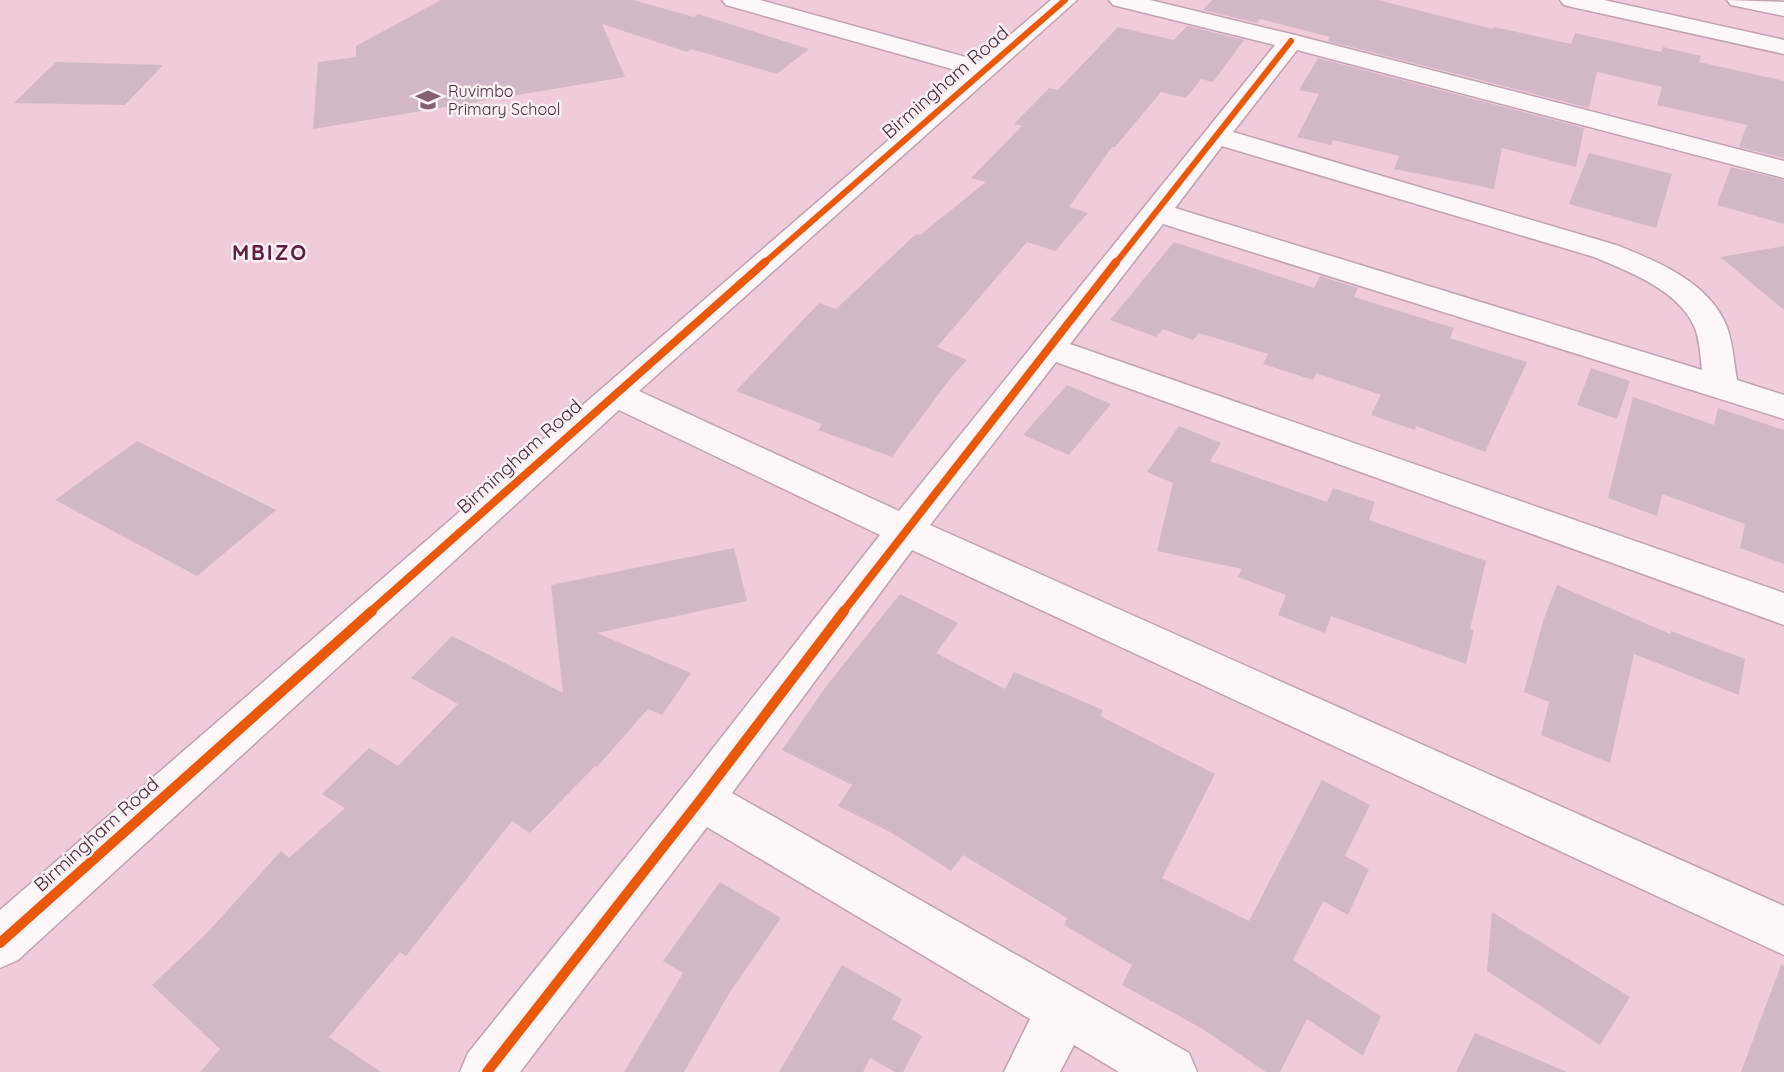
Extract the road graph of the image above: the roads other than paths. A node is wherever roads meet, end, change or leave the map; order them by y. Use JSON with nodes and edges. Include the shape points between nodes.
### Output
{"nodes":[{"id":1,"x":734,"y":0,"type":"edge"},
{"id":2,"x":1065,"y":0,"type":"edge"},
{"id":3,"x":1121,"y":0,"type":"edge"},
{"id":4,"x":1572,"y":0,"type":"edge"},
{"id":5,"x":1743,"y":0,"type":"edge"},
{"id":6,"x":1784,"y":9,"type":"edge"},
{"id":7,"x":1291,"y":41,"type":"junction"},
{"id":8,"x":1784,"y":47,"type":"edge"},
{"id":9,"x":984,"y":71,"type":"junction"},
{"id":10,"x":1216,"y":136,"type":"junction"},
{"id":11,"x":1784,"y":170,"type":"edge"},
{"id":12,"x":1156,"y":212,"type":"junction"},
{"id":13,"x":1049,"y":348,"type":"junction"},
{"id":14,"x":1721,"y":386,"type":"junction"},
{"id":15,"x":615,"y":394,"type":"junction"},
{"id":16,"x":1784,"y":407,"type":"edge"},
{"id":17,"x":905,"y":530,"type":"junction"},
{"id":18,"x":1784,"y":609,"type":"edge"},
{"id":19,"x":701,"y":799,"type":"junction"},
{"id":20,"x":1784,"y":931,"type":"edge"},
{"id":21,"x":0,"y":943,"type":"edge"},
{"id":22,"x":1063,"y":1012,"type":"junction"},
{"id":23,"x":487,"y":1072,"type":"edge"},
{"id":24,"x":1031,"y":1072,"type":"edge"},
{"id":25,"x":1170,"y":1072,"type":"edge"}],
"edges":[{"from":1,"to":9,"type":"street"},
{"from":2,"to":9,"type":"street","name":"Birmingham Road"},
{"from":3,"to":7,"type":"street"},
{"from":4,"to":8,"type":"street"},
{"from":5,"to":6,"type":"street"},
{"from":7,"to":10,"type":"street"},
{"from":7,"to":11,"type":"street"},
{"from":9,"to":15,"type":"street","name":"Birmingham Road"},
{"from":10,"to":12,"type":"street"},
{"from":10,"to":14,"type":"street","via":[[1605,251],[1658,273],[1710,324]]},
{"from":12,"to":13,"type":"street"},
{"from":12,"to":14,"type":"street"},
{"from":13,"to":17,"type":"street"},
{"from":13,"to":18,"type":"street"},
{"from":14,"to":16,"type":"street"},
{"from":15,"to":17,"type":"street"},
{"from":15,"to":21,"type":"street","name":"Birmingham Road"},
{"from":17,"to":19,"type":"street"},
{"from":17,"to":20,"type":"street"},
{"from":19,"to":22,"type":"street"},
{"from":19,"to":23,"type":"street"},
{"from":22,"to":24,"type":"street"},
{"from":22,"to":25,"type":"street"}]}
